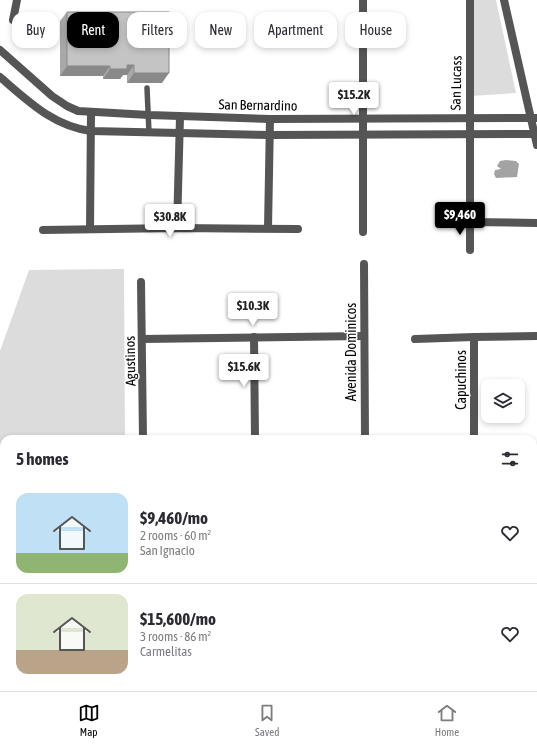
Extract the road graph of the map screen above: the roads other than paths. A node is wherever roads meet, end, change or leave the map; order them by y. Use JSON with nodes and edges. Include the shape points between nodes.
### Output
{"nodes":[{"id":1,"x":17,"y":0,"type":"edge"},
{"id":2,"x":363,"y":0,"type":"edge"},
{"id":3,"x":470,"y":0,"type":"edge"},
{"id":4,"x":504,"y":0,"type":"edge"},
{"id":5,"x":15,"y":12,"type":"edge"},
{"id":6,"x":0,"y":50,"type":"edge"},
{"id":7,"x":0,"y":77,"type":"edge"},
{"id":8,"x":147,"y":88,"type":"dead end"},
{"id":9,"x":91,"y":112,"type":"junction"},
{"id":10,"x":149,"y":115,"type":"junction"},
{"id":11,"x":180,"y":116,"type":"junction"},
{"id":12,"x":270,"y":118,"type":"junction"},
{"id":13,"x":364,"y":118,"type":"junction"},
{"id":14,"x":469,"y":118,"type":"junction"},
{"id":15,"x":534,"y":118,"type":"edge"},
{"id":16,"x":91,"y":131,"type":"junction"},
{"id":17,"x":149,"y":134,"type":"junction"},
{"id":18,"x":179,"y":134,"type":"junction"},
{"id":19,"x":469,"y":134,"type":"junction"},
{"id":20,"x":536,"y":134,"type":"edge"},
{"id":21,"x":270,"y":135,"type":"junction"},
{"id":22,"x":364,"y":135,"type":"junction"},
{"id":23,"x":537,"y":145,"type":"edge"},
{"id":24,"x":470,"y":222,"type":"junction"},
{"id":25,"x":537,"y":223,"type":"edge"},
{"id":26,"x":177,"y":228,"type":"junction"},
{"id":27,"x":268,"y":228,"type":"junction"},
{"id":28,"x":90,"y":229,"type":"junction"},
{"id":29,"x":298,"y":229,"type":"dead end"},
{"id":30,"x":43,"y":230,"type":"dead end"},
{"id":31,"x":363,"y":232,"type":"dead end"},
{"id":32,"x":470,"y":250,"type":"dead end"},
{"id":33,"x":364,"y":264,"type":"dead end"},
{"id":34,"x":141,"y":282,"type":"dead end"},
{"id":35,"x":364,"y":336,"type":"junction"},
{"id":36,"x":537,"y":336,"type":"edge"},
{"id":37,"x":254,"y":337,"type":"junction"},
{"id":38,"x":474,"y":337,"type":"junction"},
{"id":39,"x":142,"y":339,"type":"junction"},
{"id":40,"x":415,"y":339,"type":"dead end"},
{"id":41,"x":144,"y":435,"type":"edge"},
{"id":42,"x":255,"y":435,"type":"edge"},
{"id":43,"x":365,"y":435,"type":"edge"},
{"id":44,"x":474,"y":435,"type":"edge"}],
"edges":[{"from":1,"to":5,"type":"street"},
{"from":2,"to":13,"type":"street"},
{"from":3,"to":14,"type":"street","name":"San Lucass"},
{"from":4,"to":15,"type":"street"},
{"from":6,"to":9,"type":"street","name":"San Bernardino","via":[[52,96],[78,111]]},
{"from":7,"to":16,"type":"street","via":[[32,104],[63,125]]},
{"from":8,"to":10,"type":"lane"},
{"from":9,"to":10,"type":"street","name":"San Bernardino"},
{"from":9,"to":16,"type":"street"},
{"from":10,"to":11,"type":"street","name":"San Bernardino"},
{"from":10,"to":17,"type":"lane"},
{"from":11,"to":12,"type":"street","name":"San Bernardino"},
{"from":11,"to":18,"type":"street"},
{"from":12,"to":13,"type":"street","name":"San Bernardino"},
{"from":12,"to":21,"type":"street"},
{"from":13,"to":14,"type":"street","name":"San Bernardino"},
{"from":13,"to":22,"type":"street"},
{"from":14,"to":15,"type":"street","name":"San Bernardino"},
{"from":14,"to":19,"type":"street","name":"San Lucass"},
{"from":15,"to":20,"type":"street"},
{"from":16,"to":17,"type":"street"},
{"from":16,"to":28,"type":"street"},
{"from":17,"to":18,"type":"street"},
{"from":18,"to":21,"type":"street"},
{"from":18,"to":26,"type":"street"},
{"from":19,"to":20,"type":"street"},
{"from":19,"to":22,"type":"street"},
{"from":19,"to":24,"type":"street","name":"San Lucass"},
{"from":20,"to":23,"type":"street"},
{"from":21,"to":22,"type":"street"},
{"from":21,"to":27,"type":"street"},
{"from":22,"to":31,"type":"street"},
{"from":24,"to":25,"type":"street"},
{"from":24,"to":32,"type":"street","name":"San Lucass"},
{"from":26,"to":27,"type":"street"},
{"from":26,"to":28,"type":"street"},
{"from":27,"to":29,"type":"street"},
{"from":28,"to":30,"type":"street"},
{"from":33,"to":35,"type":"street","name":"Avenida Dominicos"},
{"from":34,"to":39,"type":"street","name":"Agustinos"},
{"from":35,"to":37,"type":"street"},
{"from":35,"to":43,"type":"street","name":"Avenida Dominicos"},
{"from":36,"to":38,"type":"street","name":"Capuchinos"},
{"from":37,"to":39,"type":"street"},
{"from":37,"to":42,"type":"street"},
{"from":38,"to":40,"type":"street"},
{"from":38,"to":44,"type":"street","name":"Capuchinos"},
{"from":39,"to":41,"type":"street","name":"Agustinos"}]}
